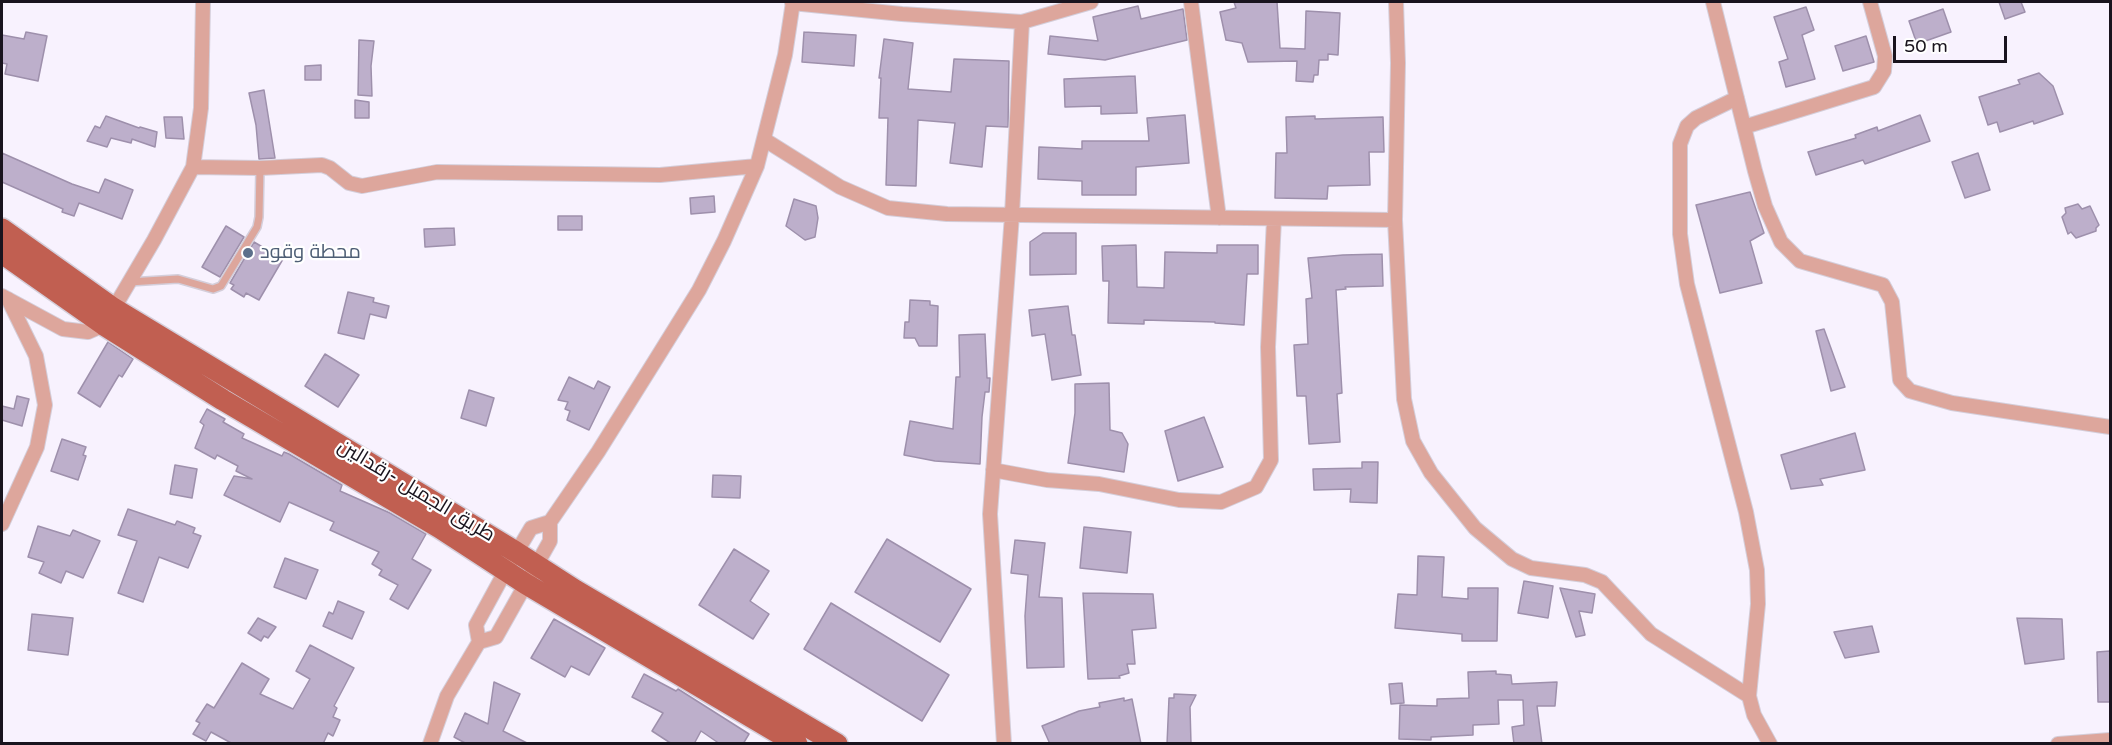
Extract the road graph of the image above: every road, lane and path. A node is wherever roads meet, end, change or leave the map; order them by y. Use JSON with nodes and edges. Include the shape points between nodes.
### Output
{"nodes":[{"id":1,"x":203,"y":2,"type":"edge"},
{"id":2,"x":792,"y":2,"type":"edge"},
{"id":3,"x":945,"y":2,"type":"edge"},
{"id":4,"x":1091,"y":2,"type":"edge"},
{"id":5,"x":1191,"y":2,"type":"edge"},
{"id":6,"x":1396,"y":2,"type":"edge"},
{"id":7,"x":1713,"y":2,"type":"edge"},
{"id":8,"x":1870,"y":2,"type":"edge"},
{"id":9,"x":944,"y":16,"type":"junction"},
{"id":10,"x":1022,"y":22,"type":"junction"},
{"id":11,"x":1737,"y":98,"type":"junction"},
{"id":12,"x":1744,"y":127,"type":"junction"},
{"id":13,"x":765,"y":140,"type":"junction"},
{"id":14,"x":757,"y":166,"type":"junction"},
{"id":15,"x":193,"y":167,"type":"junction"},
{"id":16,"x":260,"y":168,"type":"junction"},
{"id":17,"x":1012,"y":215,"type":"junction"},
{"id":18,"x":1219,"y":218,"type":"junction"},
{"id":19,"x":1274,"y":219,"type":"junction"},
{"id":20,"x":1395,"y":220,"type":"junction"},
{"id":21,"x":2,"y":229,"type":"edge"},
{"id":22,"x":2,"y":253,"type":"edge"},
{"id":23,"x":129,"y":282,"type":"junction"},
{"id":24,"x":4,"y":297,"type":"edge"},
{"id":25,"x":108,"y":317,"type":"junction"},
{"id":26,"x":2110,"y":427,"type":"edge"},
{"id":27,"x":993,"y":470,"type":"junction"},
{"id":28,"x":550,"y":522,"type":"junction"},
{"id":29,"x":2,"y":524,"type":"edge"},
{"id":30,"x":511,"y":561,"type":"junction"},
{"id":31,"x":538,"y":565,"type":"junction"},
{"id":32,"x":526,"y":584,"type":"junction"},
{"id":33,"x":479,"y":642,"type":"junction"},
{"id":34,"x":1749,"y":696,"type":"junction"},
{"id":35,"x":2110,"y":740,"type":"edge"},
{"id":36,"x":430,"y":744,"type":"edge"},
{"id":37,"x":797,"y":744,"type":"edge"},
{"id":38,"x":837,"y":744,"type":"edge"},
{"id":39,"x":1004,"y":744,"type":"edge"},
{"id":40,"x":1770,"y":744,"type":"edge"},
{"id":41,"x":2058,"y":744,"type":"edge"}],
"edges":[{"from":1,"to":15,"type":"street","via":[[201,108]]},
{"from":2,"to":9,"type":"street"},
{"from":2,"to":13,"type":"street","via":[[785,55]]},
{"from":3,"to":9,"type":"street"},
{"from":4,"to":10,"type":"street"},
{"from":5,"to":18,"type":"street"},
{"from":6,"to":20,"type":"street"},
{"from":7,"to":11,"type":"street"},
{"from":8,"to":12,"type":"street","via":[[1885,56],[1884,71],[1874,87]]},
{"from":9,"to":10,"type":"street"},
{"from":10,"to":17,"type":"street"},
{"from":11,"to":12,"type":"street"},
{"from":11,"to":34,"type":"street","via":[[1687,126],[1680,144],[1680,234],[1687,284],[1746,512],[1757,570],[1758,604]]},
{"from":12,"to":26,"type":"street","via":[[1765,206],[1781,242],[1800,261],[1883,285],[1892,302],[1900,380],[1910,391],[1952,403]]},
{"from":13,"to":14,"type":"street"},
{"from":13,"to":17,"type":"street","via":[[840,187],[888,208]]},
{"from":14,"to":16,"type":"street","via":[[660,175],[437,172],[362,186],[349,183],[322,165]]},
{"from":14,"to":28,"type":"street","via":[[699,290]]},
{"from":15,"to":16,"type":"street"},
{"from":15,"to":23,"type":"street"},
{"from":16,"to":23,"type":"lane","via":[[257,227],[222,286],[213,289],[178,279]]},
{"from":17,"to":18,"type":"street"},
{"from":17,"to":27,"type":"street"},
{"from":18,"to":19,"type":"street"},
{"from":19,"to":20,"type":"street"},
{"from":19,"to":27,"type":"street","via":[[1268,347],[1271,460],[1256,487],[1221,502],[1179,500],[1099,484]]},
{"from":20,"to":34,"type":"street","via":[[1404,399],[1413,441],[1431,473],[1475,528],[1512,559],[1531,568],[1585,574],[1602,582],[1651,634]]},
{"from":21,"to":25,"type":"main road","name":"طريق الجميل -رقدالين"},
{"from":22,"to":25,"type":"main road","name":"طريق الجميل -رقدالين"},
{"from":23,"to":25,"type":"street"},
{"from":24,"to":25,"type":"street","via":[[63,329],[88,332]]},
{"from":24,"to":29,"type":"street","via":[[36,356],[45,405],[37,447]]},
{"from":25,"to":30,"type":"main road","name":"طريق الجميل -رقدالين"},
{"from":27,"to":39,"type":"street","via":[[990,514]]},
{"from":28,"to":30,"type":"street","via":[[531,528]]},
{"from":28,"to":31,"type":"street","via":[[550,541]]},
{"from":30,"to":31,"type":"main road","name":"طريق الجميل -رقدالين"},
{"from":30,"to":32,"type":"main road","name":"طريق الجميل -رقدالين"},
{"from":30,"to":33,"type":"street","via":[[476,625]]},
{"from":31,"to":32,"type":"street"},
{"from":31,"to":38,"type":"main road","name":"طريق الجميل -رقدالين"},
{"from":32,"to":33,"type":"street","via":[[495,637]]},
{"from":32,"to":37,"type":"main road","name":"طريق الجميل -رقدالين"},
{"from":33,"to":36,"type":"street","via":[[447,696]]},
{"from":34,"to":40,"type":"street","via":[[1754,715]]},
{"from":35,"to":41,"type":"street"}]}
